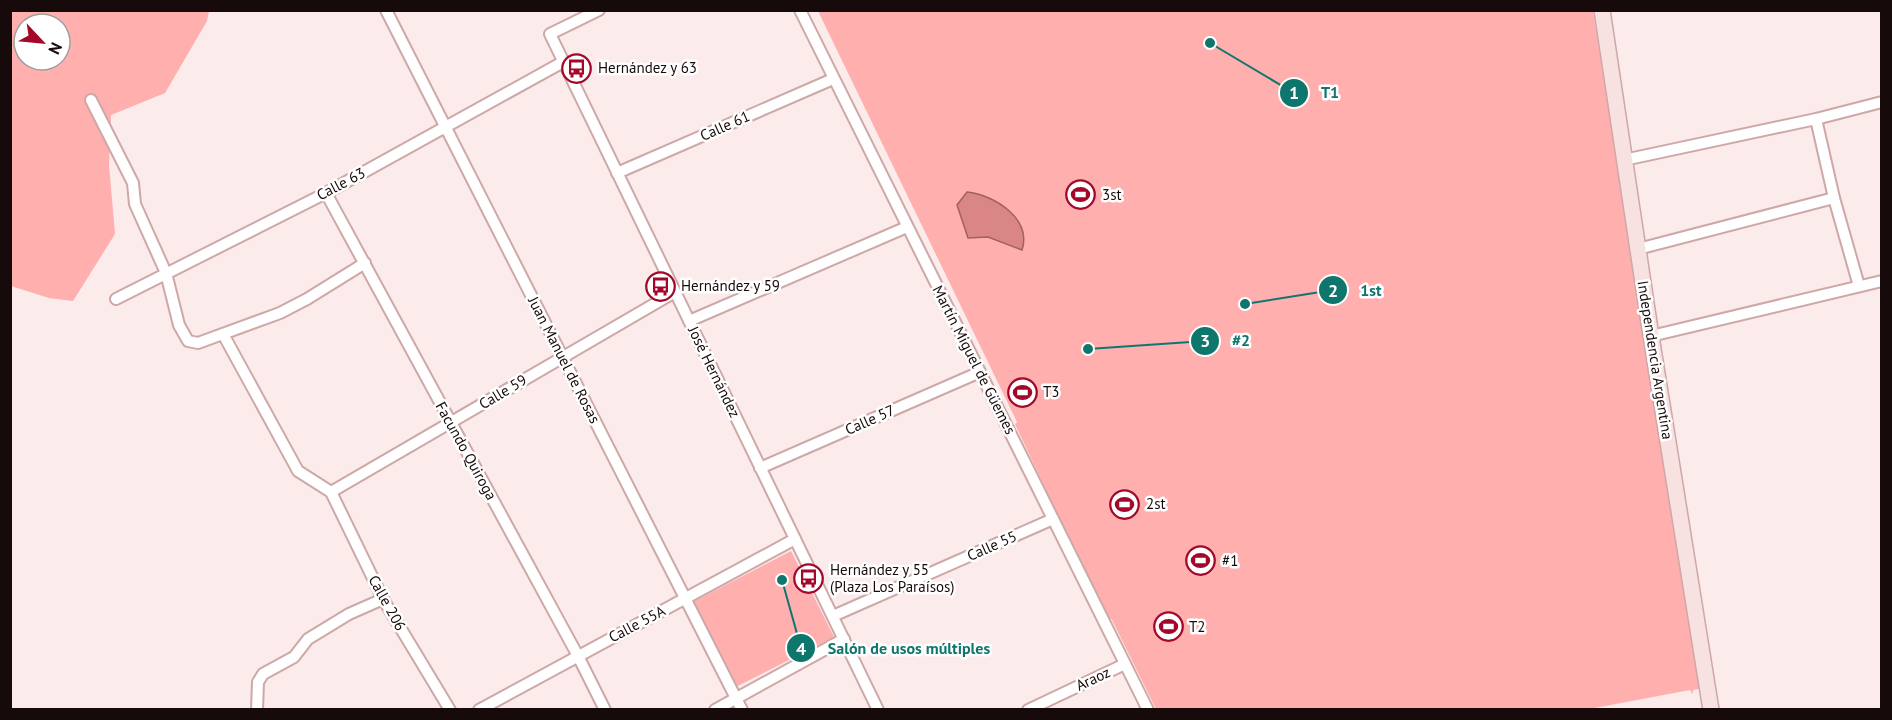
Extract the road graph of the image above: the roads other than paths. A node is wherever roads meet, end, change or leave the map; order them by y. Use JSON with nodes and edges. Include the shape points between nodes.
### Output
{"nodes":[{"id":1,"x":386,"y":10,"type":"edge"},
{"id":2,"x":599,"y":10,"type":"edge"},
{"id":3,"x":800,"y":10,"type":"edge"},
{"id":4,"x":1602,"y":10,"type":"edge"},
{"id":5,"x":563,"y":62,"type":"junction"},
{"id":6,"x":833,"y":79,"type":"junction"},
{"id":7,"x":91,"y":100,"type":"dead end"},
{"id":8,"x":1881,"y":102,"type":"edge"},
{"id":9,"x":1816,"y":119,"type":"junction"},
{"id":10,"x":445,"y":128,"type":"junction"},
{"id":11,"x":1624,"y":160,"type":"junction"},
{"id":12,"x":617,"y":174,"type":"junction"},
{"id":13,"x":326,"y":193,"type":"junction"},
{"id":14,"x":1834,"y":198,"type":"junction"},
{"id":15,"x":907,"y":227,"type":"junction"},
{"id":16,"x":1638,"y":249,"type":"junction"},
{"id":17,"x":365,"y":263,"type":"junction"},
{"id":18,"x":166,"y":273,"type":"junction"},
{"id":19,"x":1881,"y":281,"type":"edge"},
{"id":20,"x":1859,"y":286,"type":"junction"},
{"id":21,"x":675,"y":292,"type":"junction"},
{"id":22,"x":116,"y":299,"type":"dead end"},
{"id":23,"x":689,"y":321,"type":"junction"},
{"id":24,"x":223,"y":334,"type":"junction"},
{"id":25,"x":1651,"y":336,"type":"junction"},
{"id":26,"x":562,"y":356,"type":"junction"},
{"id":27,"x":980,"y":372,"type":"junction"},
{"id":28,"x":451,"y":424,"type":"junction"},
{"id":29,"x":760,"y":468,"type":"junction"},
{"id":30,"x":331,"y":492,"type":"junction"},
{"id":31,"x":1053,"y":519,"type":"junction"},
{"id":32,"x":795,"y":539,"type":"junction"},
{"id":33,"x":383,"y":599,"type":"junction"},
{"id":34,"x":685,"y":599,"type":"junction"},
{"id":35,"x":833,"y":616,"type":"junction"},
{"id":36,"x":844,"y":639,"type":"junction"},
{"id":37,"x":578,"y":656,"type":"junction"},
{"id":38,"x":1125,"y":664,"type":"junction"},
{"id":39,"x":736,"y":698,"type":"junction"},
{"id":40,"x":257,"y":710,"type":"edge"},
{"id":41,"x":450,"y":710,"type":"edge"},
{"id":42,"x":479,"y":710,"type":"edge"},
{"id":43,"x":605,"y":710,"type":"edge"},
{"id":44,"x":715,"y":710,"type":"edge"},
{"id":45,"x":742,"y":710,"type":"edge"},
{"id":46,"x":878,"y":710,"type":"edge"},
{"id":47,"x":1028,"y":710,"type":"edge"},
{"id":48,"x":1148,"y":710,"type":"edge"},
{"id":49,"x":1712,"y":710,"type":"edge"}],
"edges":[{"from":1,"to":10,"type":"street","name":"Juan Manuel de Rosas"},
{"from":2,"to":5,"type":"street","name":"José Hernández","via":[[550,34]]},
{"from":3,"to":6,"type":"street","name":"Martín Miguel de Güemes"},
{"from":4,"to":11,"type":"main road","name":"Independencia Argentina"},
{"from":5,"to":10,"type":"street","name":"Calle 63"},
{"from":5,"to":12,"type":"street","name":"José Hernández"},
{"from":6,"to":12,"type":"street","name":"Calle 61"},
{"from":6,"to":15,"type":"street","name":"Martín Miguel de Güemes"},
{"from":7,"to":18,"type":"street","via":[[132,183],[135,204]]},
{"from":8,"to":9,"type":"street"},
{"from":9,"to":11,"type":"street"},
{"from":9,"to":14,"type":"street"},
{"from":10,"to":13,"type":"street","name":"Calle 63"},
{"from":10,"to":26,"type":"street","name":"Juan Manuel de Rosas"},
{"from":11,"to":16,"type":"main road","name":"Independencia Argentina"},
{"from":12,"to":21,"type":"street","name":"José Hernández"},
{"from":13,"to":17,"type":"street","name":"Facundo Quiroga"},
{"from":13,"to":18,"type":"street","name":"Calle 63"},
{"from":14,"to":16,"type":"street"},
{"from":14,"to":20,"type":"street"},
{"from":15,"to":23,"type":"street"},
{"from":15,"to":27,"type":"street","name":"Martín Miguel de Güemes"},
{"from":16,"to":25,"type":"main road","name":"Independencia Argentina"},
{"from":17,"to":24,"type":"street","via":[[280,313]]},
{"from":17,"to":28,"type":"street","name":"Facundo Quiroga"},
{"from":18,"to":22,"type":"street","name":"Calle 63"},
{"from":18,"to":24,"type":"street","via":[[178,326],[188,341],[198,343]]},
{"from":19,"to":20,"type":"street"},
{"from":20,"to":25,"type":"street"},
{"from":21,"to":23,"type":"street","name":"José Hernández"},
{"from":21,"to":26,"type":"street","name":"Calle 59"},
{"from":23,"to":29,"type":"street","name":"José Hernández"},
{"from":24,"to":30,"type":"street","via":[[298,471]]},
{"from":25,"to":49,"type":"main road","name":"Independencia Argentina"},
{"from":26,"to":28,"type":"street","name":"Calle 59"},
{"from":26,"to":34,"type":"street","name":"Juan Manuel de Rosas"},
{"from":27,"to":29,"type":"street","name":"Calle 57"},
{"from":27,"to":31,"type":"street","name":"Martín Miguel de Güemes"},
{"from":28,"to":30,"type":"street","name":"Calle 59"},
{"from":28,"to":37,"type":"street","name":"Facundo Quiroga"},
{"from":29,"to":32,"type":"street","name":"José Hernández"},
{"from":30,"to":33,"type":"street","name":"Calle 206"},
{"from":31,"to":35,"type":"street","name":"Calle 55"},
{"from":31,"to":38,"type":"street","name":"Martín Miguel de Güemes"},
{"from":32,"to":34,"type":"street","name":"Calle 55A"},
{"from":32,"to":35,"type":"street","name":"José Hernández"},
{"from":33,"to":40,"type":"street","via":[[308,639],[294,657],[263,674],[258,682]]},
{"from":33,"to":41,"type":"street","name":"Calle 206"},
{"from":34,"to":37,"type":"street","name":"Calle 55A"},
{"from":34,"to":39,"type":"street","name":"Juan Manuel de Rosas"},
{"from":35,"to":36,"type":"street","name":"José Hernández"},
{"from":36,"to":39,"type":"street"},
{"from":36,"to":46,"type":"street","name":"José Hernández"},
{"from":37,"to":42,"type":"street","name":"Calle 55A"},
{"from":37,"to":43,"type":"street","name":"Facundo Quiroga"},
{"from":38,"to":47,"type":"street","name":"Araoz"},
{"from":38,"to":48,"type":"street","name":"Martín Miguel de Güemes"},
{"from":39,"to":44,"type":"street"},
{"from":39,"to":45,"type":"street","name":"Juan Manuel de Rosas"}]}
